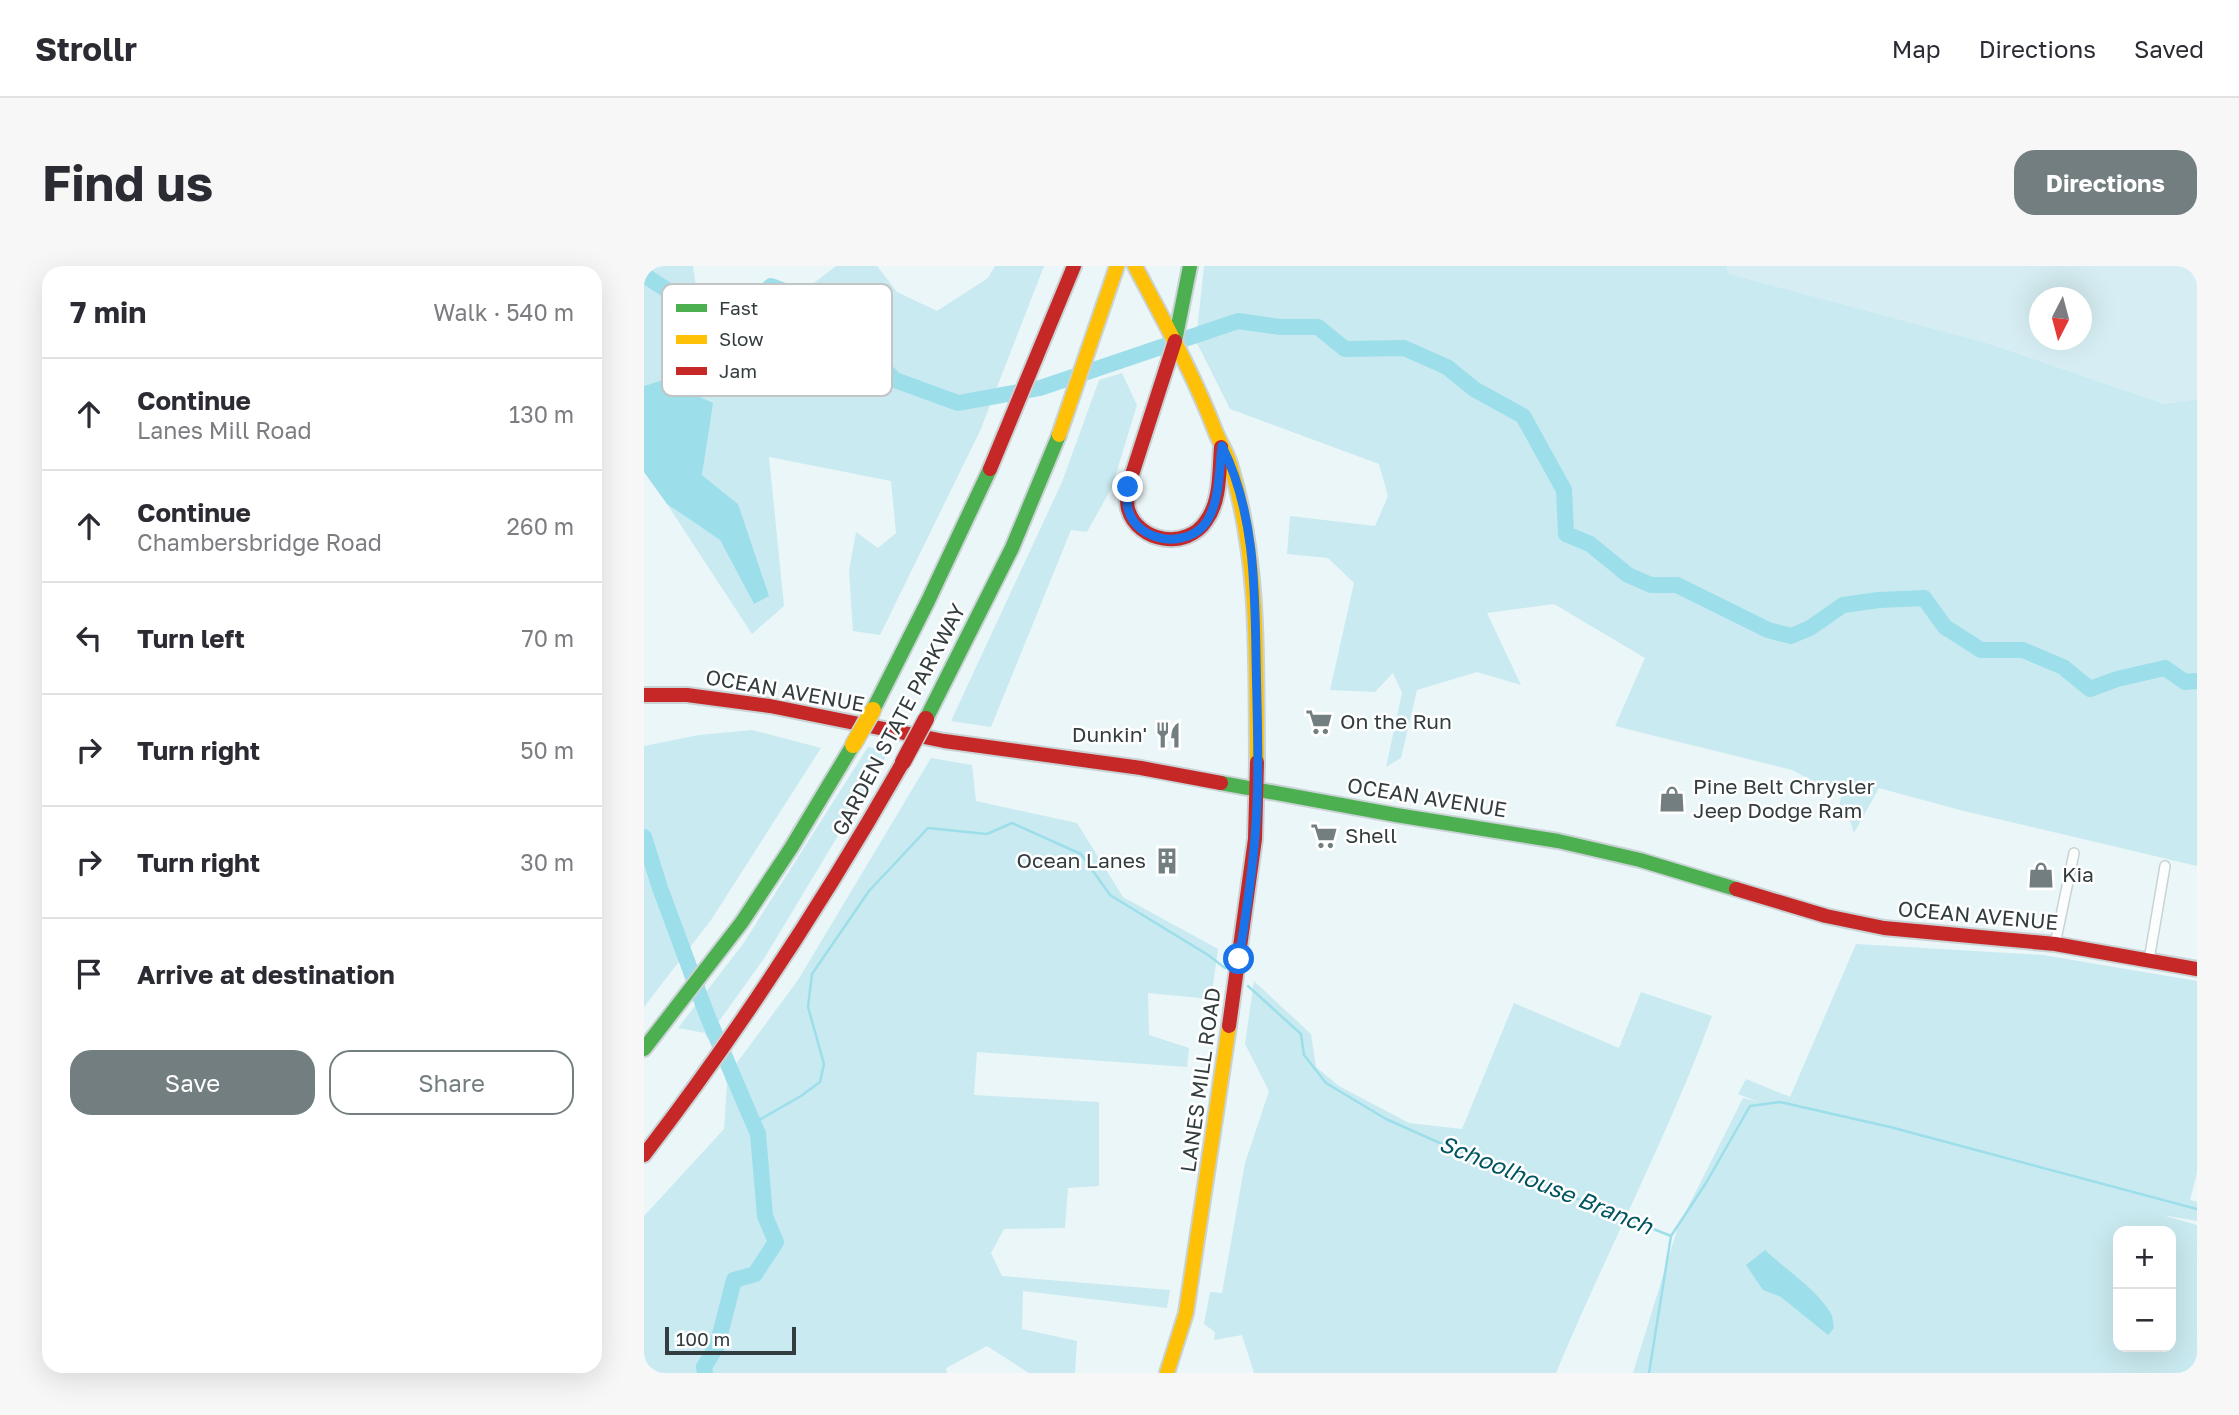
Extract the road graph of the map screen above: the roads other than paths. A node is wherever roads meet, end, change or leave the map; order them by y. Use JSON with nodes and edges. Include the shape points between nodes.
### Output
{"nodes":[{"id":1,"x":1074,"y":266,"type":"edge"},
{"id":2,"x":1135,"y":266,"type":"edge"},
{"id":3,"x":1190,"y":266,"type":"edge"},
{"id":4,"x":1117,"y":268,"type":"edge"},
{"id":5,"x":1175,"y":334,"type":"junction"},
{"id":6,"x":1222,"y":446,"type":"junction"},
{"id":7,"x":644,"y":695,"type":"edge"},
{"id":8,"x":1258,"y":789,"type":"junction"},
{"id":9,"x":2074,"y":853,"type":"dead end"},
{"id":10,"x":2165,"y":866,"type":"dead end"},
{"id":11,"x":2055,"y":944,"type":"junction"},
{"id":12,"x":2149,"y":960,"type":"junction"},
{"id":13,"x":2197,"y":969,"type":"edge"},
{"id":14,"x":644,"y":1049,"type":"edge"},
{"id":15,"x":644,"y":1155,"type":"edge"},
{"id":16,"x":1170,"y":1370,"type":"edge"}],
"edges":[{"from":1,"to":14,"type":"main road","name":"GARDEN STATE PARKWAY","bridge":true,"via":[[949,562],[873,710],[742,922]]},
{"from":2,"to":5,"type":"main road","name":"LANES MILL ROAD"},
{"from":3,"to":5,"type":"main road"},
{"from":4,"to":15,"type":"main road","name":"GARDEN STATE PARKWAY","bridge":true,"via":[[1024,521],[926,719],[803,932],[698,1087]]},
{"from":5,"to":6,"type":"main road","name":"LANES MILL ROAD"},
{"from":5,"to":6,"type":"main road","via":[[1128,487],[1127,506],[1140,528],[1172,540],[1196,533],[1212,510]]},
{"from":6,"to":8,"type":"main road","name":"LANES MILL ROAD","via":[[1242,506],[1255,585]]},
{"from":7,"to":8,"type":"main road","name":"OCEAN AVENUE","via":[[687,695],[770,706],[944,741]]},
{"from":8,"to":11,"type":"main road","name":"OCEAN AVENUE","via":[[1586,847],[1826,916],[1884,928]]},
{"from":8,"to":16,"type":"main road","name":"LANES MILL ROAD","via":[[1255,839],[1206,1187],[1186,1313]]},
{"from":9,"to":11,"type":"street"},
{"from":10,"to":12,"type":"street"},
{"from":11,"to":12,"type":"main road","name":"OCEAN AVENUE"},
{"from":12,"to":13,"type":"main road","name":"OCEAN AVENUE"}]}
